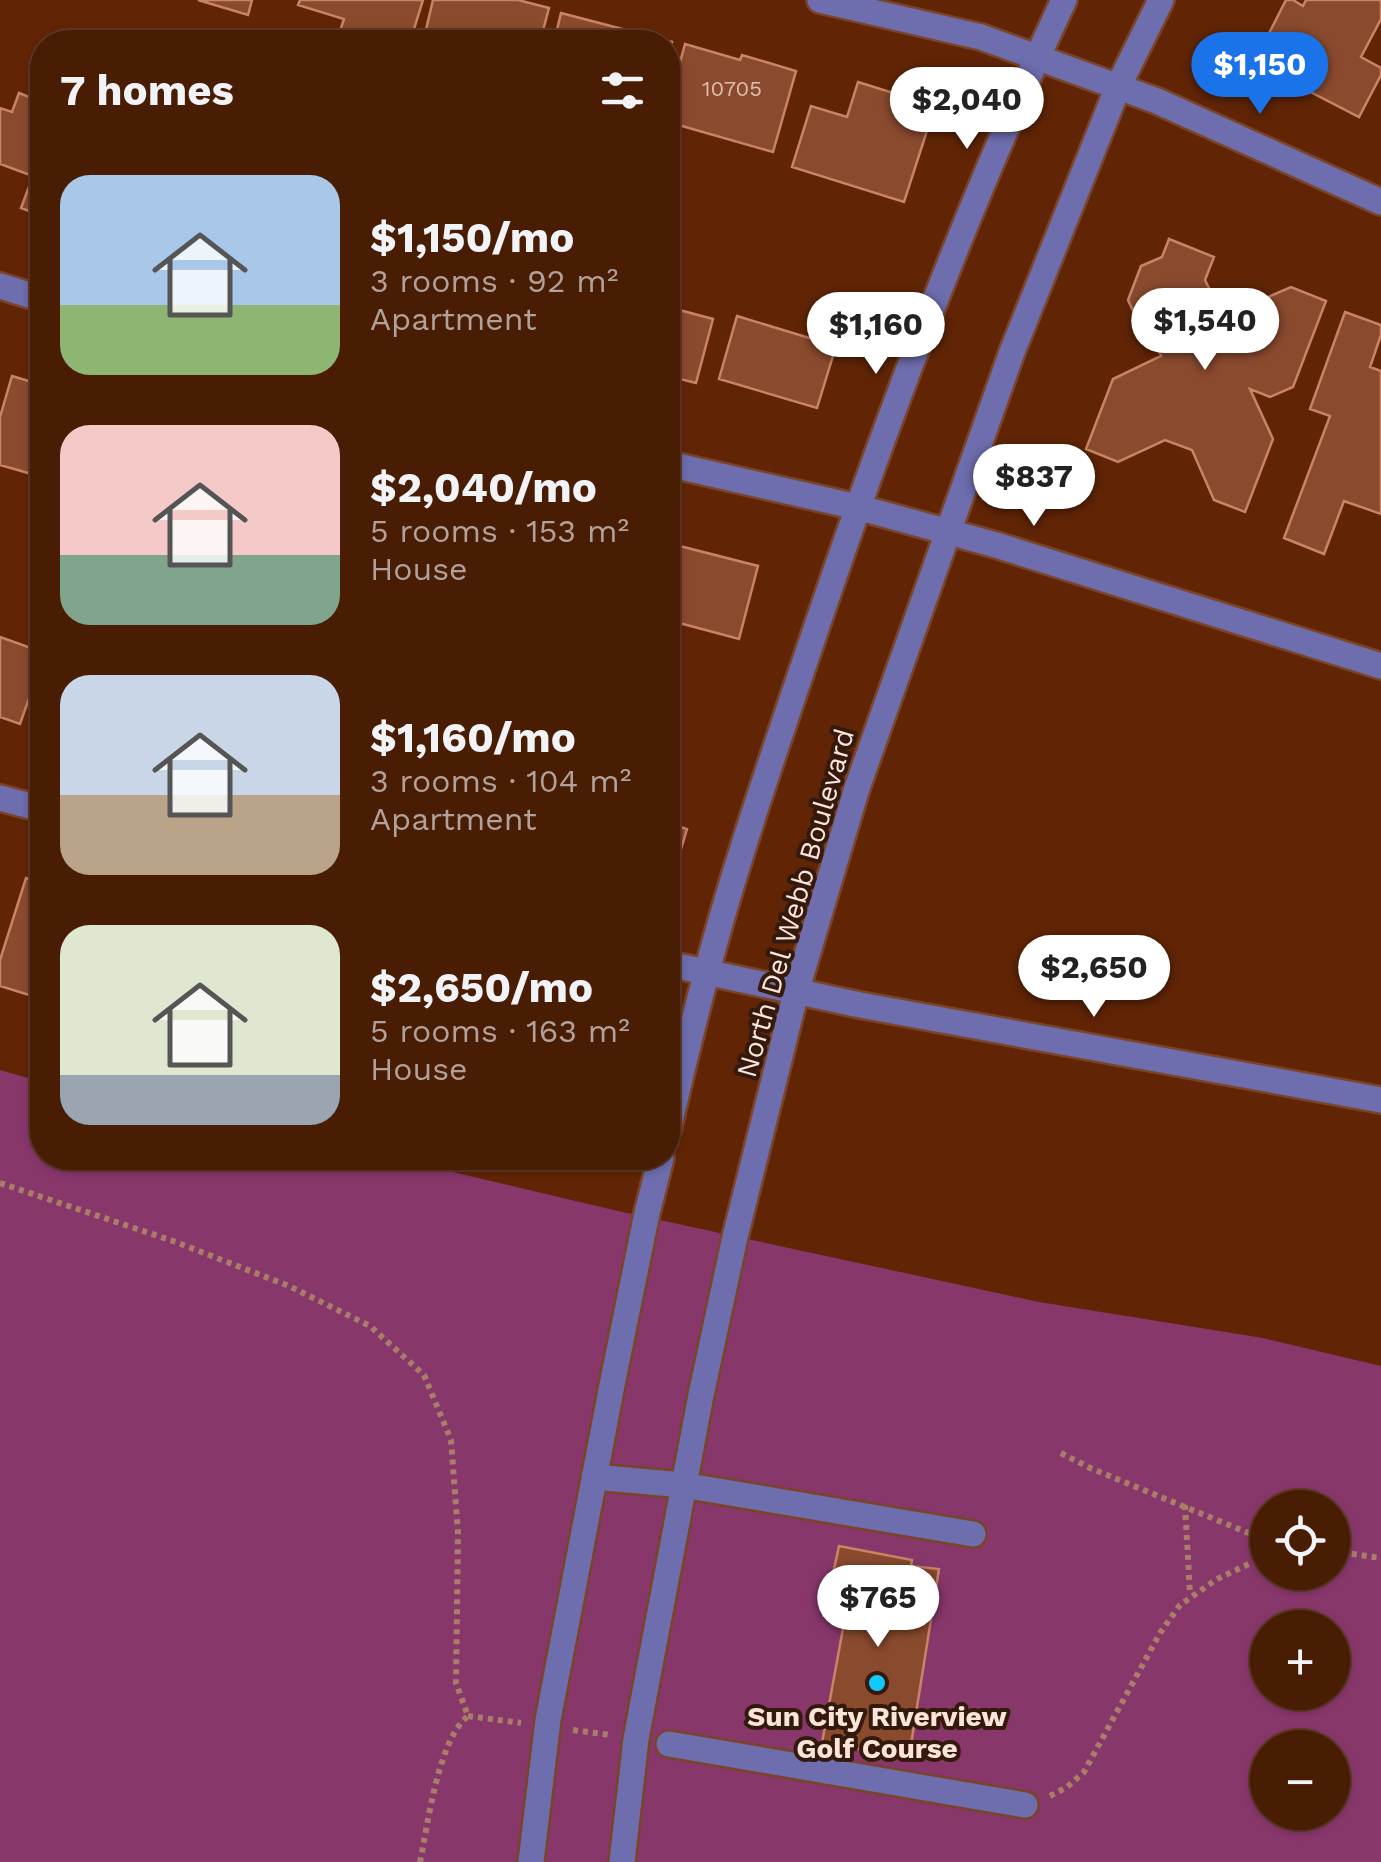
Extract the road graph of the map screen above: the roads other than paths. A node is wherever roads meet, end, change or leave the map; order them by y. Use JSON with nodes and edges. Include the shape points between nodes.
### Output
{"nodes":[{"id":1,"x":820,"y":0,"type":"edge"},
{"id":2,"x":1064,"y":0,"type":"edge"},
{"id":3,"x":1162,"y":0,"type":"edge"},
{"id":4,"x":1037,"y":57,"type":"junction"},
{"id":5,"x":1118,"y":87,"type":"junction"},
{"id":6,"x":1381,"y":202,"type":"edge"},
{"id":7,"x":0,"y":286,"type":"edge"},
{"id":8,"x":30,"y":295,"type":"edge"},
{"id":9,"x":680,"y":467,"type":"edge"},
{"id":10,"x":857,"y":507,"type":"junction"},
{"id":11,"x":947,"y":532,"type":"junction"},
{"id":12,"x":1381,"y":666,"type":"edge"},
{"id":13,"x":0,"y":798,"type":"edge"},
{"id":14,"x":30,"y":806,"type":"edge"},
{"id":15,"x":680,"y":967,"type":"edge"},
{"id":16,"x":706,"y":972,"type":"junction"},
{"id":17,"x":796,"y":992,"type":"junction"},
{"id":18,"x":680,"y":1080,"type":"edge"},
{"id":19,"x":1381,"y":1100,"type":"edge"},
{"id":20,"x":658,"y":1170,"type":"edge"},
{"id":21,"x":594,"y":1478,"type":"junction"},
{"id":22,"x":683,"y":1484,"type":"junction"},
{"id":23,"x":973,"y":1534,"type":"dead end"},
{"id":24,"x":669,"y":1744,"type":"dead end"},
{"id":25,"x":1026,"y":1805,"type":"road end"},
{"id":26,"x":531,"y":1862,"type":"edge"},
{"id":27,"x":622,"y":1862,"type":"edge"}],
"edges":[{"from":1,"to":4,"type":"street","via":[[982,37]]},
{"from":2,"to":4,"type":"street"},
{"from":3,"to":5,"type":"street","name":"North Del Webb Boulevard"},
{"from":4,"to":5,"type":"street"},
{"from":4,"to":10,"type":"street","via":[[925,322]]},
{"from":5,"to":6,"type":"street"},
{"from":5,"to":11,"type":"street","name":"North Del Webb Boulevard"},
{"from":7,"to":8,"type":"street"},
{"from":9,"to":10,"type":"street"},
{"from":10,"to":11,"type":"street"},
{"from":10,"to":16,"type":"street"},
{"from":11,"to":12,"type":"street"},
{"from":11,"to":17,"type":"street","name":"North Del Webb Boulevard","via":[[857,788]]},
{"from":13,"to":14,"type":"street"},
{"from":15,"to":16,"type":"street"},
{"from":16,"to":17,"type":"street"},
{"from":16,"to":18,"type":"street"},
{"from":17,"to":19,"type":"street"},
{"from":17,"to":22,"type":"street","name":"North Del Webb Boulevard"},
{"from":20,"to":21,"type":"street"},
{"from":21,"to":22,"type":"street"},
{"from":21,"to":26,"type":"street","via":[[548,1720]]},
{"from":22,"to":23,"type":"street"},
{"from":22,"to":27,"type":"street","name":"North Del Webb Boulevard","via":[[636,1739]]},
{"from":24,"to":25,"type":"street"}]}
